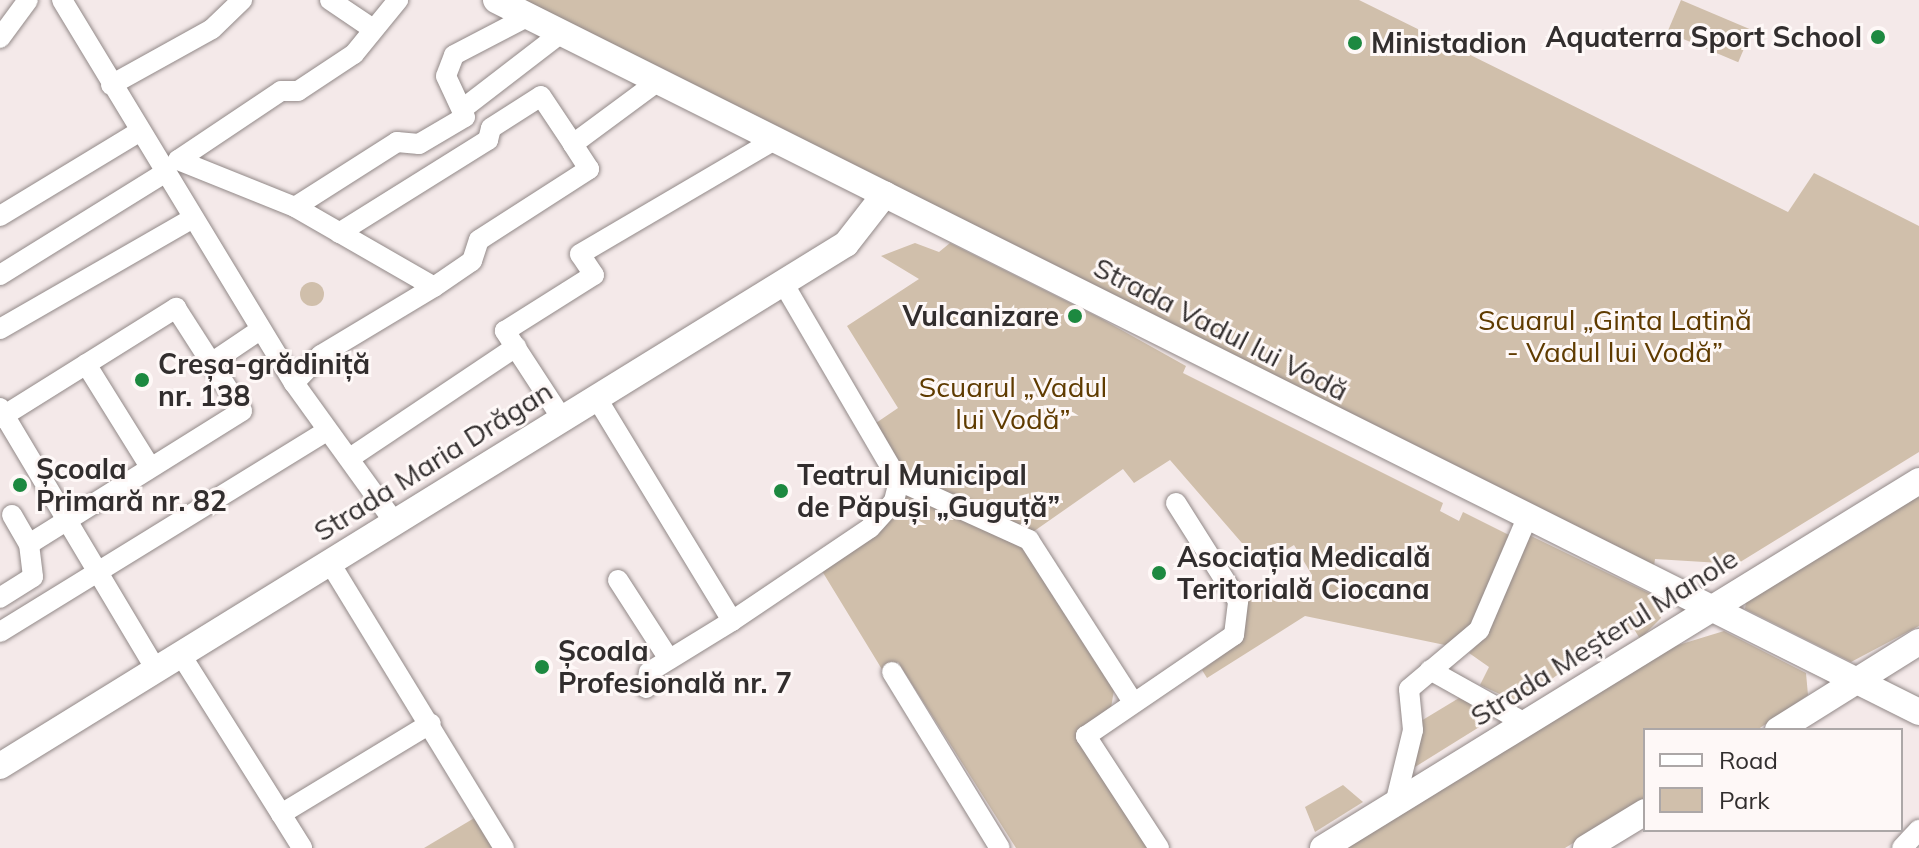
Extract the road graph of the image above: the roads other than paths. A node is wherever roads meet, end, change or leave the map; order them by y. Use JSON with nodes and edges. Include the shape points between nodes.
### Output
{"nodes":[{"id":1,"x":28,"y":0,"type":"edge"},
{"id":2,"x":62,"y":0,"type":"edge"},
{"id":3,"x":242,"y":0,"type":"edge"},
{"id":4,"x":330,"y":0,"type":"edge"},
{"id":5,"x":398,"y":0,"type":"edge"},
{"id":6,"x":496,"y":0,"type":"edge"},
{"id":7,"x":210,"y":9,"type":"edge"},
{"id":8,"x":529,"y":16,"type":"junction"},
{"id":9,"x":370,"y":27,"type":"junction"},
{"id":10,"x":561,"y":33,"type":"junction"},
{"id":11,"x":0,"y":38,"type":"edge"},
{"id":12,"x":658,"y":81,"type":"junction"},
{"id":13,"x":111,"y":85,"type":"junction"},
{"id":14,"x":465,"y":107,"type":"junction"},
{"id":15,"x":137,"y":133,"type":"junction"},
{"id":16,"x":776,"y":139,"type":"junction"},
{"id":17,"x":573,"y":144,"type":"junction"},
{"id":18,"x":163,"y":174,"type":"junction"},
{"id":19,"x":885,"y":194,"type":"junction"},
{"id":20,"x":295,"y":207,"type":"junction"},
{"id":21,"x":0,"y":216,"type":"edge"},
{"id":22,"x":191,"y":219,"type":"junction"},
{"id":23,"x":339,"y":233,"type":"junction"},
{"id":24,"x":0,"y":275,"type":"edge"},
{"id":25,"x":782,"y":281,"type":"junction"},
{"id":26,"x":434,"y":287,"type":"junction"},
{"id":27,"x":0,"y":329,"type":"edge"},
{"id":28,"x":260,"y":330,"type":"junction"},
{"id":29,"x":516,"y":347,"type":"junction"},
{"id":30,"x":211,"y":363,"type":"junction"},
{"id":31,"x":86,"y":364,"type":"junction"},
{"id":32,"x":294,"y":383,"type":"junction"},
{"id":33,"x":596,"y":397,"type":"junction"},
{"id":34,"x":2,"y":414,"type":"edge"},
{"id":35,"x":561,"y":417,"type":"junction"},
{"id":36,"x":327,"y":431,"type":"junction"},
{"id":37,"x":350,"y":458,"type":"junction"},
{"id":38,"x":150,"y":467,"type":"junction"},
{"id":39,"x":899,"y":481,"type":"junction"},
{"id":40,"x":1919,"y":481,"type":"edge"},
{"id":41,"x":1176,"y":503,"type":"dead end"},
{"id":42,"x":12,"y":515,"type":"dead end"},
{"id":43,"x":66,"y":518,"type":"junction"},
{"id":44,"x":1527,"y":518,"type":"junction"},
{"id":45,"x":395,"y":523,"type":"junction"},
{"id":46,"x":29,"y":544,"type":"junction"},
{"id":47,"x":330,"y":563,"type":"junction"},
{"id":48,"x":97,"y":569,"type":"junction"},
{"id":49,"x":618,"y":580,"type":"dead end"},
{"id":50,"x":0,"y":598,"type":"edge"},
{"id":51,"x":1713,"y":608,"type":"junction"},
{"id":52,"x":732,"y":621,"type":"junction"},
{"id":53,"x":0,"y":632,"type":"edge"},
{"id":54,"x":1912,"y":646,"type":"edge"},
{"id":55,"x":181,"y":655,"type":"junction"},
{"id":56,"x":669,"y":659,"type":"junction"},
{"id":57,"x":156,"y":670,"type":"junction"},
{"id":58,"x":1430,"y":670,"type":"junction"},
{"id":59,"x":892,"y":672,"type":"dead end"},
{"id":60,"x":1856,"y":681,"type":"junction"},
{"id":61,"x":646,"y":688,"type":"dead end"},
{"id":62,"x":1133,"y":702,"type":"junction"},
{"id":63,"x":1914,"y":710,"type":"edge"},
{"id":64,"x":431,"y":723,"type":"junction"},
{"id":65,"x":1525,"y":723,"type":"junction"},
{"id":66,"x":1781,"y":728,"type":"edge"},
{"id":67,"x":0,"y":766,"type":"edge"},
{"id":68,"x":1395,"y":804,"type":"junction"},
{"id":69,"x":1643,"y":813,"type":"edge"},
{"id":70,"x":281,"y":814,"type":"junction"},
{"id":71,"x":1919,"y":830,"type":"edge"},
{"id":72,"x":1590,"y":847,"type":"edge"},
{"id":73,"x":302,"y":848,"type":"edge"},
{"id":74,"x":504,"y":848,"type":"edge"},
{"id":75,"x":1000,"y":848,"type":"edge"},
{"id":76,"x":1159,"y":848,"type":"edge"},
{"id":77,"x":1323,"y":848,"type":"edge"},
{"id":78,"x":1902,"y":848,"type":"edge"}],
"edges":[{"from":1,"to":11,"type":"street"},
{"from":2,"to":13,"type":"street"},
{"from":3,"to":7,"type":"street"},
{"from":4,"to":9,"type":"street"},
{"from":5,"to":9,"type":"street"},
{"from":6,"to":8,"type":"main road","name":"Strada Vadul lui Vodă"},
{"from":7,"to":13,"type":"street","via":[[212,29]]},
{"from":8,"to":10,"type":"main road","name":"Strada Vadul lui Vodă"},
{"from":8,"to":14,"type":"street","via":[[454,55],[446,76]]},
{"from":9,"to":20,"type":"street","via":[[354,54],[298,91],[281,91],[178,160]]},
{"from":10,"to":12,"type":"main road","name":"Strada Vadul lui Vodă"},
{"from":10,"to":14,"type":"street"},
{"from":12,"to":16,"type":"main road","name":"Strada Vadul lui Vodă"},
{"from":12,"to":17,"type":"street"},
{"from":13,"to":15,"type":"street"},
{"from":14,"to":20,"type":"street","via":[[465,117],[419,144],[397,142]]},
{"from":15,"to":18,"type":"street"},
{"from":15,"to":21,"type":"street"},
{"from":16,"to":19,"type":"main road","name":"Strada Vadul lui Vodă"},
{"from":16,"to":29,"type":"street","via":[[580,254],[594,275],[505,331]]},
{"from":17,"to":23,"type":"street","via":[[541,96],[491,128],[488,140]]},
{"from":17,"to":26,"type":"street","via":[[589,169],[479,240],[472,261]]},
{"from":18,"to":22,"type":"street"},
{"from":18,"to":24,"type":"street"},
{"from":19,"to":25,"type":"main road","name":"Strada Maria Drăgan","via":[[846,244]]},
{"from":19,"to":44,"type":"main road","name":"Strada Vadul lui Vodă"},
{"from":20,"to":23,"type":"street"},
{"from":22,"to":27,"type":"street"},
{"from":22,"to":28,"type":"street"},
{"from":23,"to":26,"type":"street"},
{"from":25,"to":33,"type":"main road","name":"Strada Maria Drăgan"},
{"from":25,"to":39,"type":"street"},
{"from":26,"to":32,"type":"street","via":[[321,355]]},
{"from":28,"to":30,"type":"street"},
{"from":28,"to":32,"type":"street"},
{"from":29,"to":35,"type":"street"},
{"from":29,"to":37,"type":"street"},
{"from":30,"to":31,"type":"street","via":[[176,308]]},
{"from":30,"to":38,"type":"street","via":[[242,411]]},
{"from":31,"to":34,"type":"street"},
{"from":31,"to":38,"type":"street"},
{"from":32,"to":36,"type":"street"},
{"from":33,"to":35,"type":"main road","name":"Strada Maria Drăgan"},
{"from":33,"to":52,"type":"street"},
{"from":34,"to":43,"type":"street"},
{"from":35,"to":45,"type":"main road","name":"Strada Maria Drăgan"},
{"from":36,"to":37,"type":"street"},
{"from":36,"to":48,"type":"street"},
{"from":37,"to":45,"type":"street"},
{"from":38,"to":43,"type":"street"},
{"from":39,"to":52,"type":"street","via":[[894,501],[870,528]]},
{"from":39,"to":62,"type":"street","via":[[1029,540]]},
{"from":40,"to":51,"type":"main road","name":"Strada Meșterul Manole"},
{"from":41,"to":62,"type":"street","via":[[1238,601],[1239,622],[1222,645]]},
{"from":42,"to":46,"type":"street"},
{"from":43,"to":46,"type":"street"},
{"from":43,"to":48,"type":"street"},
{"from":44,"to":51,"type":"main road","name":"Strada Vadul lui Vodă"},
{"from":44,"to":58,"type":"street","via":[[1479,630]]},
{"from":45,"to":47,"type":"main road","name":"Strada Maria Drăgan"},
{"from":46,"to":50,"type":"street","via":[[33,577]]},
{"from":47,"to":55,"type":"main road","name":"Strada Maria Drăgan"},
{"from":47,"to":64,"type":"street"},
{"from":48,"to":53,"type":"street"},
{"from":48,"to":57,"type":"street"},
{"from":49,"to":56,"type":"street"},
{"from":51,"to":60,"type":"main road","name":"Strada Vadul lui Vodă"},
{"from":51,"to":65,"type":"main road","name":"Strada Meșterul Manole"},
{"from":52,"to":56,"type":"street"},
{"from":54,"to":60,"type":"main road"},
{"from":54,"to":63,"type":"main road","via":[[1900,680]]},
{"from":55,"to":57,"type":"main road","name":"Strada Maria Drăgan"},
{"from":55,"to":70,"type":"street"},
{"from":56,"to":61,"type":"street","via":[[649,672]]},
{"from":57,"to":67,"type":"main road","name":"Strada Maria Drăgan"},
{"from":58,"to":65,"type":"street"},
{"from":58,"to":68,"type":"street","via":[[1407,697],[1413,730]]},
{"from":59,"to":75,"type":"street"},
{"from":60,"to":63,"type":"main road","name":"Strada Vadul lui Vodă"},
{"from":60,"to":66,"type":"main road"},
{"from":62,"to":76,"type":"street","via":[[1086,736]]},
{"from":64,"to":70,"type":"street"},
{"from":64,"to":74,"type":"street"},
{"from":65,"to":68,"type":"main road","name":"Strada Meșterul Manole"},
{"from":68,"to":77,"type":"main road","name":"Strada Meșterul Manole"},
{"from":69,"to":72,"type":"main road"},
{"from":70,"to":73,"type":"street"},
{"from":71,"to":78,"type":"street"}]}
